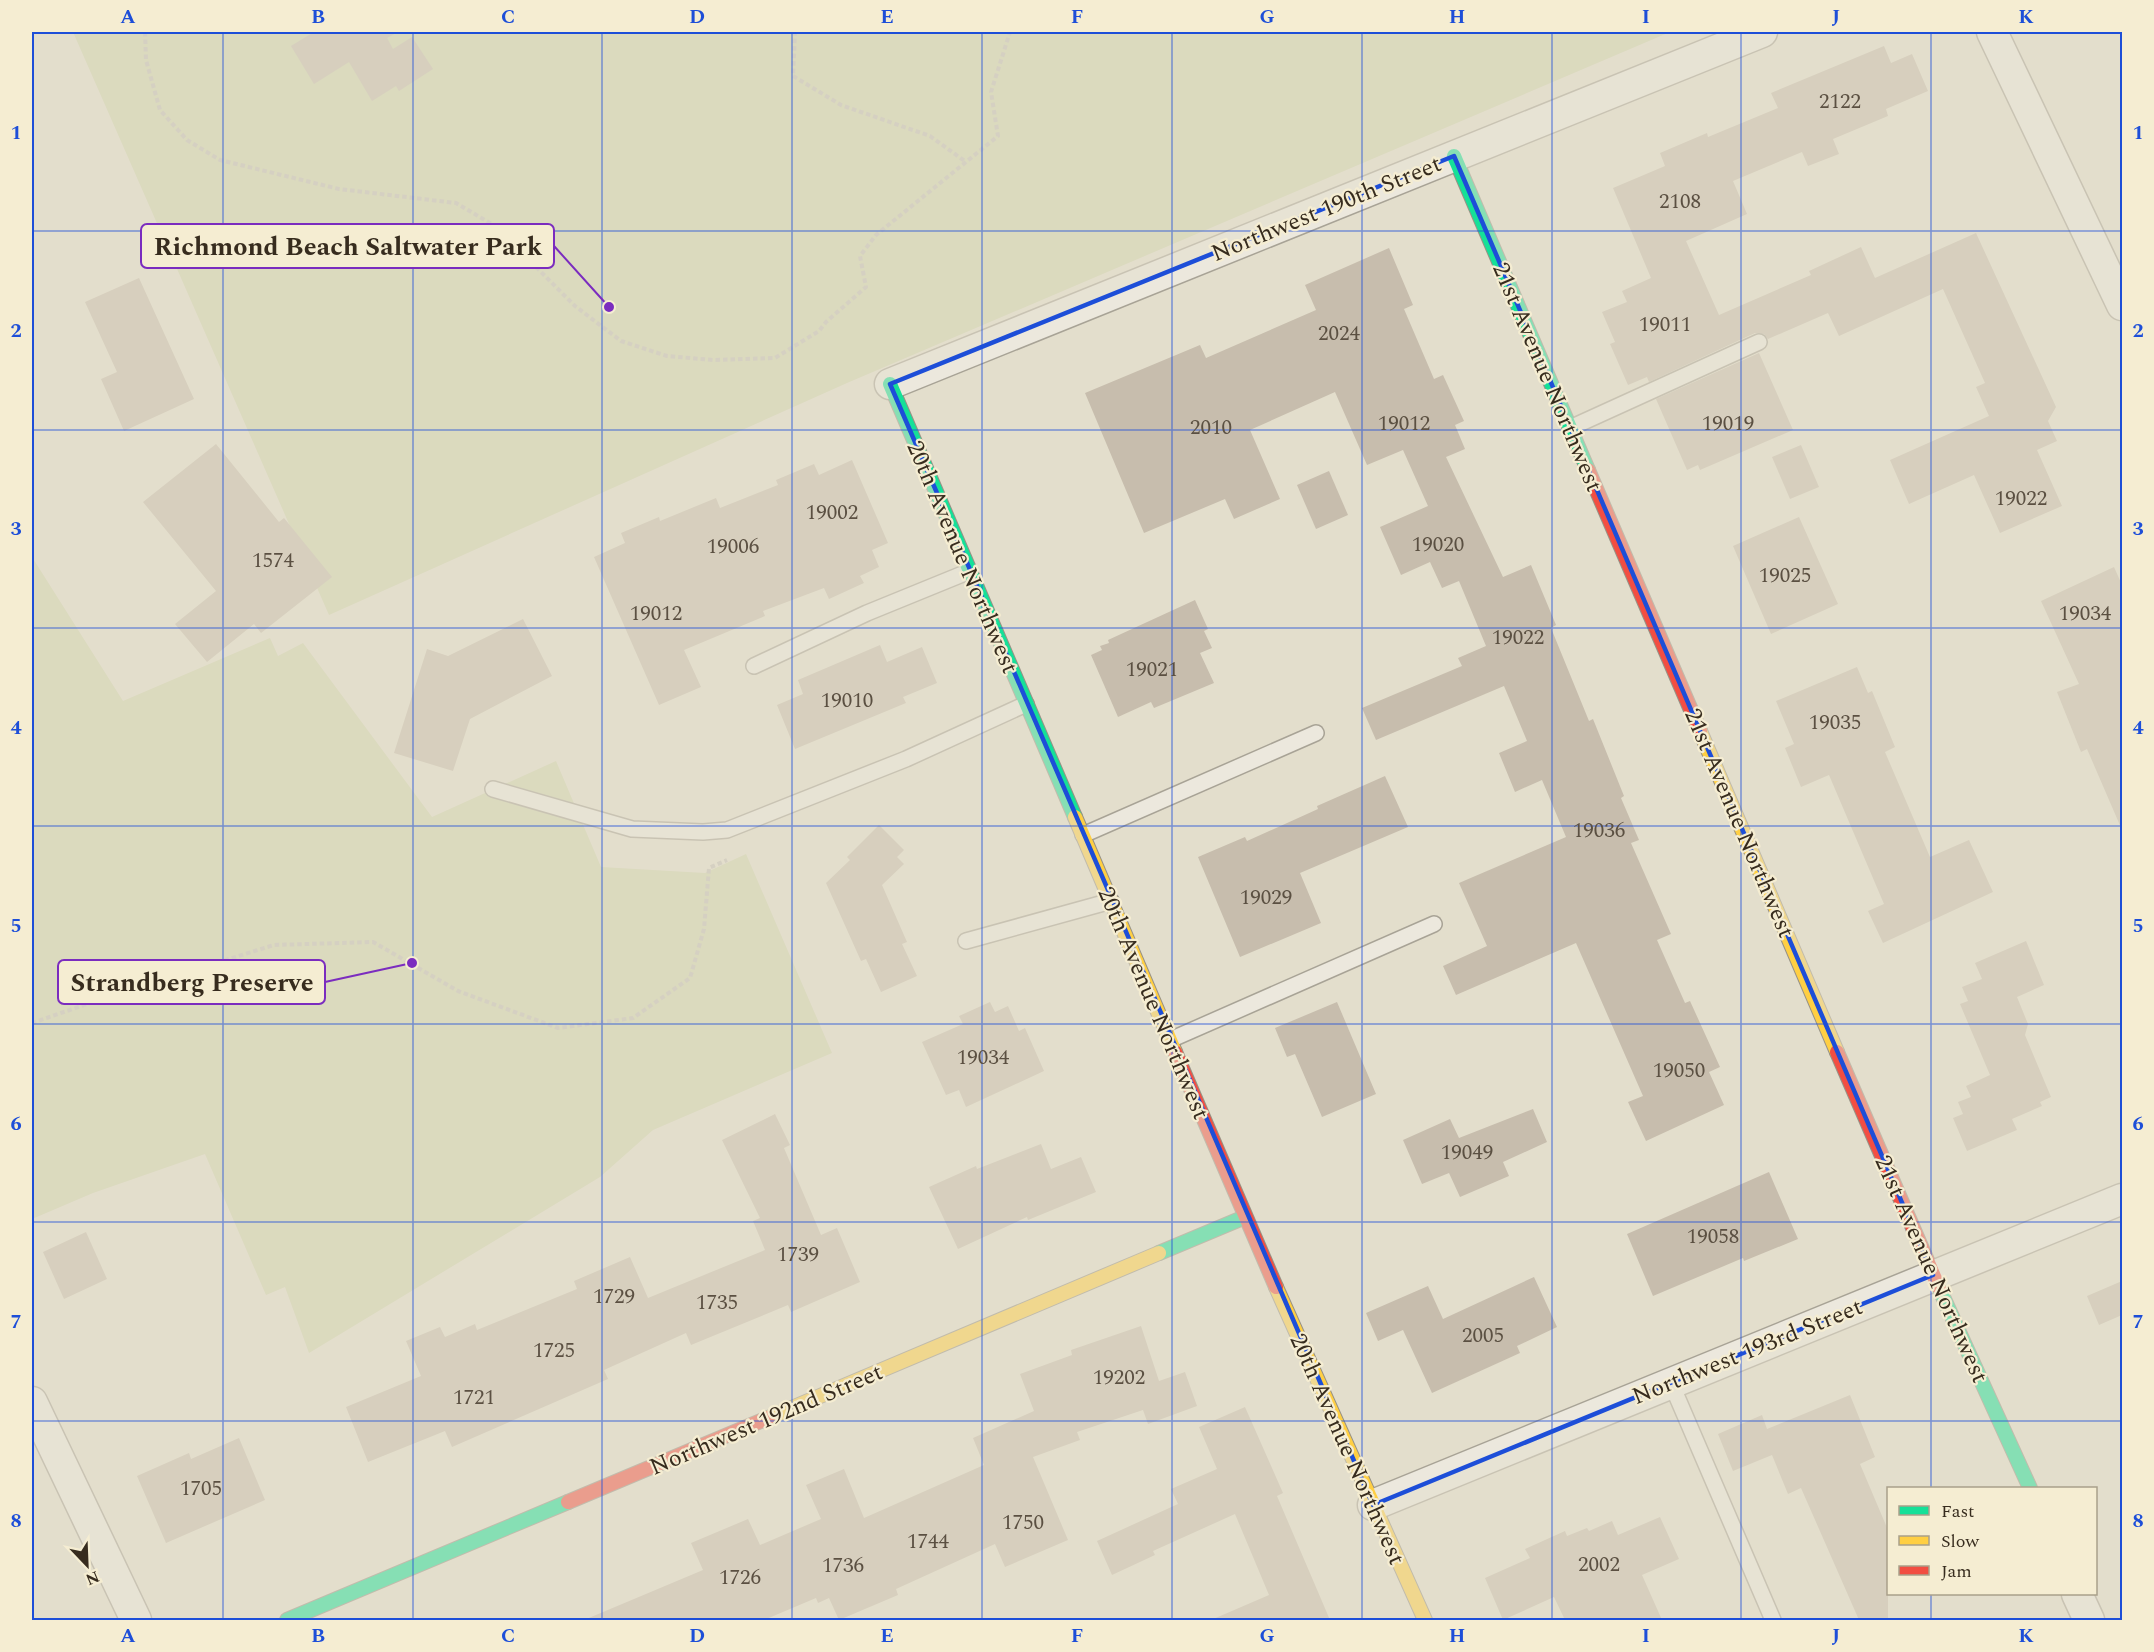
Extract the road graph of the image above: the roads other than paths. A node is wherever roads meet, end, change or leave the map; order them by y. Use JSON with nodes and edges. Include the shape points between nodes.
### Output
{"nodes":[{"id":1,"x":1762,"y":32,"type":"edge"},
{"id":2,"x":1992,"y":32,"type":"edge"},
{"id":3,"x":1454,"y":156,"type":"junction"},
{"id":4,"x":2122,"y":305,"type":"edge"},
{"id":5,"x":1759,"y":342,"type":"dead end"},
{"id":6,"x":890,"y":384,"type":"joint"},
{"id":7,"x":1570,"y":428,"type":"junction"},
{"id":8,"x":970,"y":571,"type":"junction"},
{"id":9,"x":754,"y":666,"type":"dead end"},
{"id":10,"x":1026,"y":704,"type":"junction"},
{"id":11,"x":1316,"y":733,"type":"dead end"},
{"id":12,"x":493,"y":789,"type":"dead end"},
{"id":13,"x":1083,"y":835,"type":"junction"},
{"id":14,"x":1111,"y":902,"type":"junction"},
{"id":15,"x":1434,"y":924,"type":"dead end"},
{"id":16,"x":966,"y":941,"type":"dead end"},
{"id":17,"x":1170,"y":1040,"type":"junction"},
{"id":18,"x":2122,"y":1199,"type":"edge"},
{"id":19,"x":1245,"y":1217,"type":"junction"},
{"id":20,"x":1934,"y":1275,"type":"junction"},
{"id":21,"x":1671,"y":1383,"type":"junction"},
{"id":22,"x":32,"y":1402,"type":"edge"},
{"id":23,"x":2030,"y":1487,"type":"edge"},
{"id":24,"x":1372,"y":1505,"type":"junction"},
{"id":25,"x":2078,"y":1595,"type":"edge"},
{"id":26,"x":136,"y":1620,"type":"edge"},
{"id":27,"x":287,"y":1620,"type":"edge"},
{"id":28,"x":1425,"y":1620,"type":"edge"},
{"id":29,"x":1773,"y":1620,"type":"edge"},
{"id":30,"x":2089,"y":1620,"type":"edge"}],
"edges":[{"from":1,"to":3,"type":"street","name":"Northwest 190th Street"},
{"from":2,"to":4,"type":"street"},
{"from":3,"to":6,"type":"street","name":"Northwest 190th Street"},
{"from":3,"to":7,"type":"street","name":"21st Avenue Northwest"},
{"from":5,"to":7,"type":"lane"},
{"from":6,"to":8,"type":"street","name":"20th Avenue Northwest"},
{"from":7,"to":20,"type":"street","name":"21st Avenue Northwest"},
{"from":8,"to":9,"type":"lane","via":[[867,613]]},
{"from":8,"to":10,"type":"street","name":"20th Avenue Northwest"},
{"from":10,"to":12,"type":"lane","via":[[906,759],[727,830],[632,829]]},
{"from":10,"to":13,"type":"street","name":"20th Avenue Northwest"},
{"from":11,"to":13,"type":"lane"},
{"from":13,"to":14,"type":"street","name":"20th Avenue Northwest"},
{"from":14,"to":16,"type":"lane"},
{"from":14,"to":17,"type":"street","name":"20th Avenue Northwest"},
{"from":15,"to":17,"type":"lane"},
{"from":17,"to":19,"type":"street","name":"20th Avenue Northwest"},
{"from":18,"to":20,"type":"street","name":"Northwest 193rd Street"},
{"from":19,"to":24,"type":"street","name":"20th Avenue Northwest"},
{"from":19,"to":27,"type":"street","name":"Northwest 192nd Street"},
{"from":20,"to":21,"type":"street","name":"Northwest 193rd Street"},
{"from":20,"to":23,"type":"street","name":"21st Avenue Northwest"},
{"from":21,"to":24,"type":"street","name":"Northwest 193rd Street"},
{"from":21,"to":29,"type":"lane"},
{"from":22,"to":26,"type":"street"},
{"from":24,"to":28,"type":"street","name":"20th Avenue Northwest"},
{"from":25,"to":30,"type":"street"}]}
